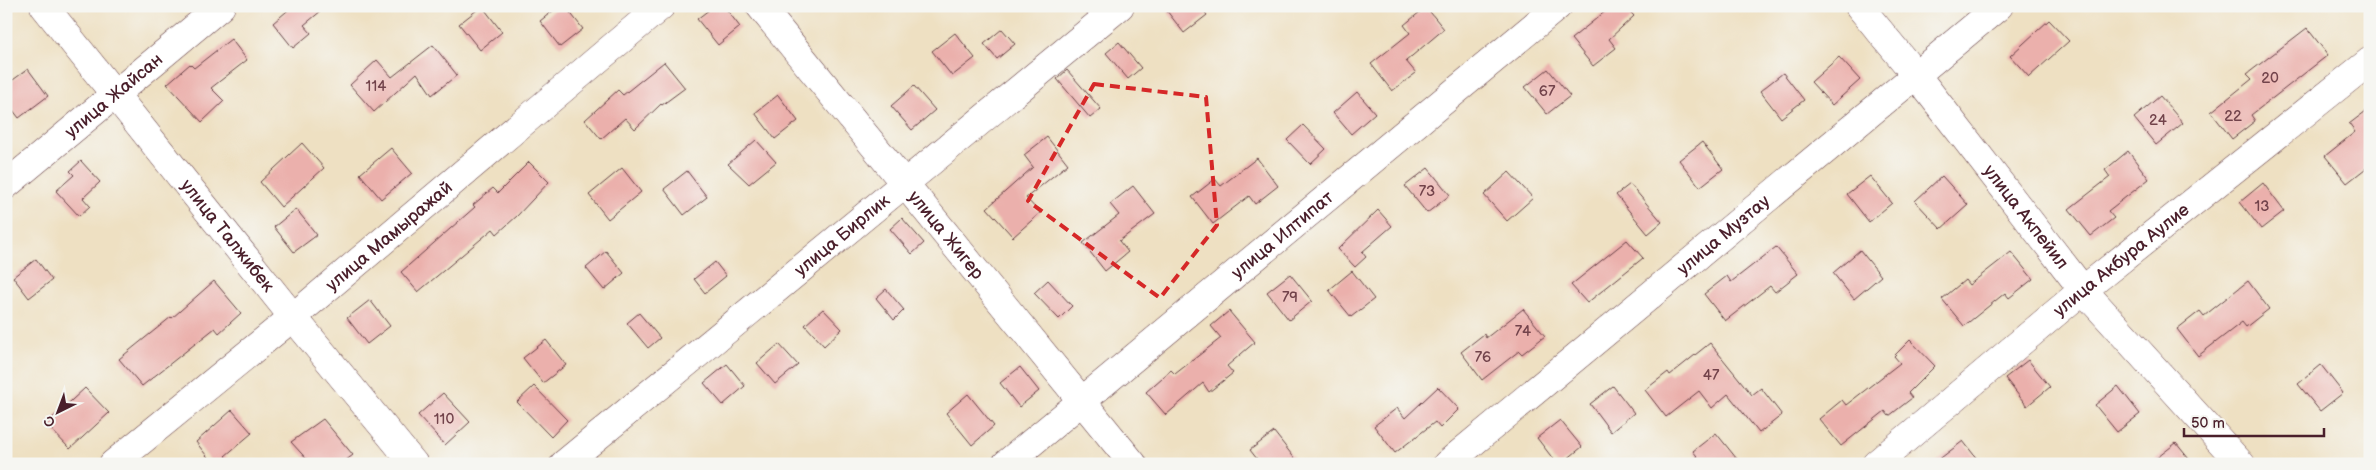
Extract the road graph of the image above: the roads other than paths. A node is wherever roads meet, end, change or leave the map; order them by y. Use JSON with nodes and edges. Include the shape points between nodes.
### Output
{"nodes":[{"id":1,"x":44,"y":6,"type":"edge"},
{"id":2,"x":221,"y":6,"type":"edge"},
{"id":3,"x":661,"y":6,"type":"edge"},
{"id":4,"x":760,"y":6,"type":"edge"},
{"id":5,"x":1120,"y":6,"type":"edge"},
{"id":6,"x":1558,"y":6,"type":"edge"},
{"id":7,"x":1859,"y":6,"type":"edge"},
{"id":8,"x":1999,"y":6,"type":"edge"},
{"id":9,"x":2370,"y":61,"type":"edge"},
{"id":10,"x":1916,"y":75,"type":"junction"},
{"id":11,"x":114,"y":96,"type":"junction"},
{"id":12,"x":905,"y":183,"type":"junction"},
{"id":13,"x":6,"y":185,"type":"edge"},
{"id":14,"x":2083,"y":290,"type":"junction"},
{"id":15,"x":293,"y":317,"type":"junction"},
{"id":16,"x":1082,"y":402,"type":"junction"},
{"id":17,"x":113,"y":464,"type":"edge"},
{"id":18,"x":414,"y":464,"type":"edge"},
{"id":19,"x":564,"y":464,"type":"edge"},
{"id":20,"x":1006,"y":464,"type":"edge"},
{"id":21,"x":1133,"y":464,"type":"edge"},
{"id":22,"x":1447,"y":464,"type":"edge"},
{"id":23,"x":1876,"y":464,"type":"edge"},
{"id":24,"x":2241,"y":464,"type":"edge"}],
"edges":[{"from":1,"to":11,"type":"street","name":"улица Талжибек"},
{"from":2,"to":11,"type":"street","name":"улица Жайсан"},
{"from":3,"to":15,"type":"street","name":"улица Мамыражай"},
{"from":4,"to":12,"type":"street","name":"улица Жигер"},
{"from":5,"to":12,"type":"street","name":"улица Бирлик"},
{"from":6,"to":16,"type":"street","name":"улица Илтипат"},
{"from":7,"to":10,"type":"street","name":"улица Акпейил"},
{"from":8,"to":10,"type":"street","name":"улица Музтау"},
{"from":9,"to":14,"type":"street","name":"улица Акбура Аулие"},
{"from":10,"to":14,"type":"street","name":"улица Акпейил"},
{"from":10,"to":22,"type":"street","name":"улица Музтау"},
{"from":11,"to":13,"type":"street","name":"улица Жайсан"},
{"from":11,"to":15,"type":"street","name":"улица Талжибек"},
{"from":12,"to":16,"type":"street","name":"улица Жигер"},
{"from":12,"to":19,"type":"street","name":"улица Бирлик"},
{"from":14,"to":23,"type":"street","name":"улица Акбура Аулие"},
{"from":14,"to":24,"type":"street","name":"улица Акпейил"},
{"from":15,"to":17,"type":"street","name":"улица Мамыражай"},
{"from":15,"to":18,"type":"street","name":"улица Талжибек"},
{"from":16,"to":20,"type":"street","name":"улица Илтипат"},
{"from":16,"to":21,"type":"street","name":"улица Жигер"}]}
